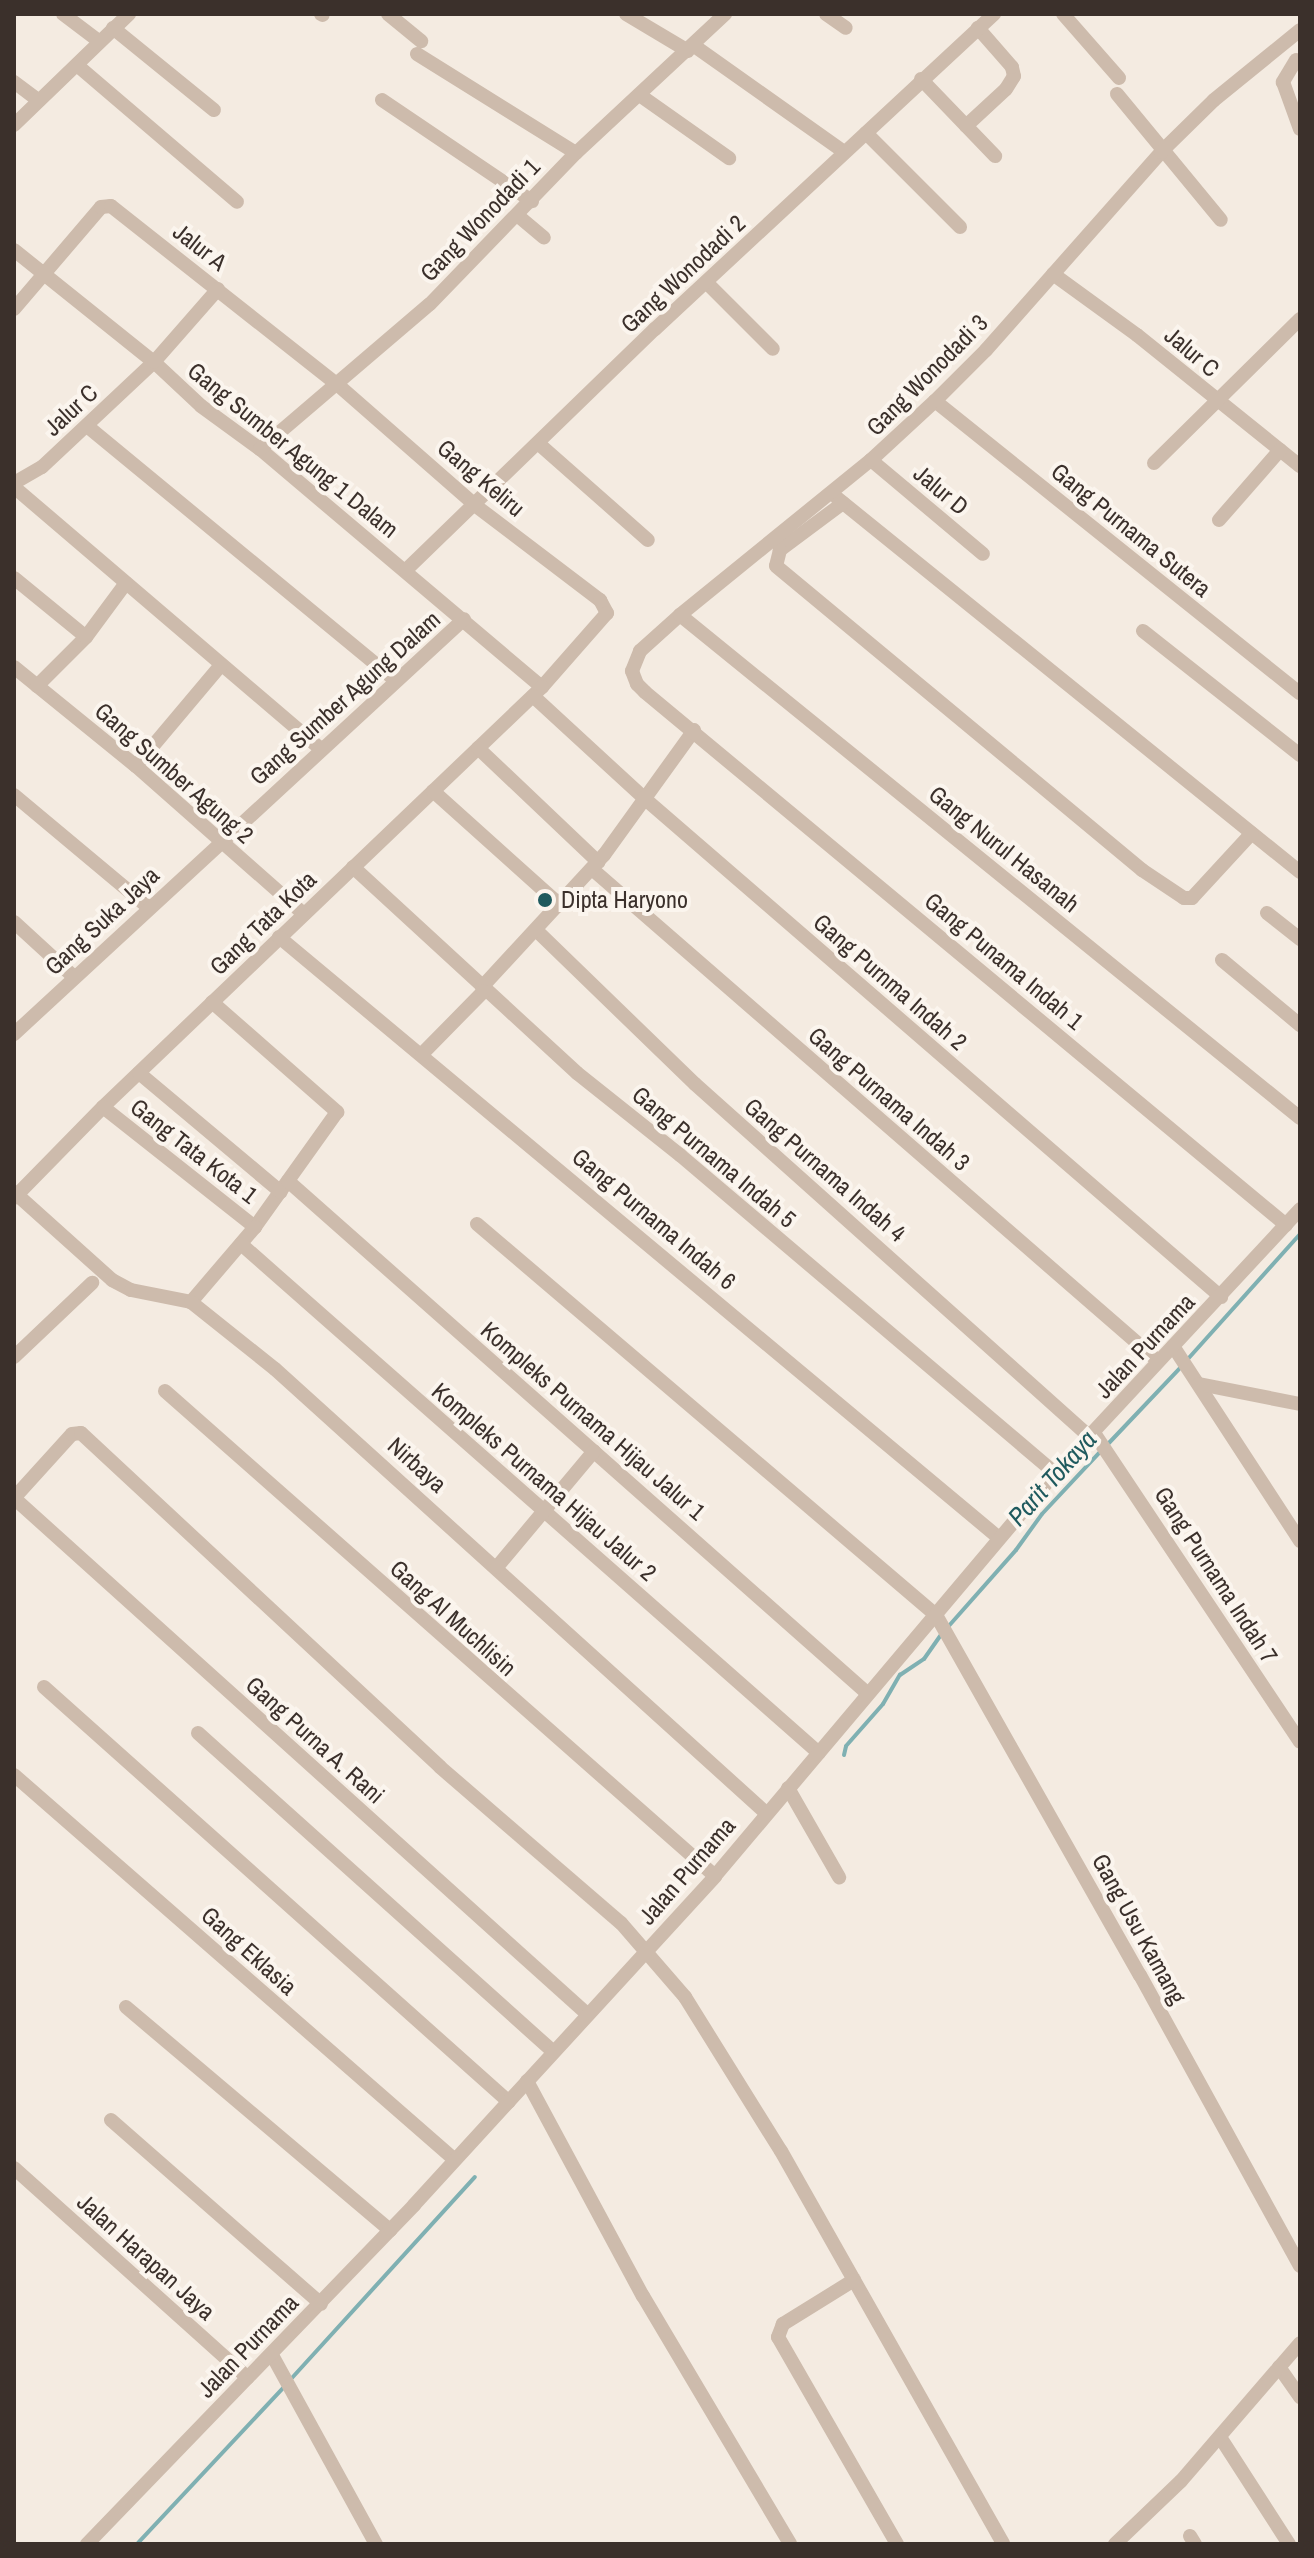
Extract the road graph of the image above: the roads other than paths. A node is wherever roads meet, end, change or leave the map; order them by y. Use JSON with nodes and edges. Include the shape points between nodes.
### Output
{"nodes":[{"id":1,"x":63,"y":14,"type":"edge"},
{"id":2,"x":129,"y":14,"type":"edge"},
{"id":3,"x":388,"y":14,"type":"edge"},
{"id":4,"x":626,"y":14,"type":"edge"},
{"id":5,"x":725,"y":14,"type":"edge"},
{"id":6,"x":826,"y":14,"type":"edge"},
{"id":7,"x":994,"y":14,"type":"edge"},
{"id":8,"x":1063,"y":14,"type":"edge"},
{"id":9,"x":113,"y":28,"type":"junction"},
{"id":10,"x":846,"y":28,"type":"dead end"},
{"id":11,"x":978,"y":28,"type":"junction"},
{"id":12,"x":1300,"y":30,"type":"edge"},
{"id":13,"x":100,"y":42,"type":"junction"},
{"id":14,"x":1283,"y":45,"type":"junction"},
{"id":15,"x":691,"y":48,"type":"junction"},
{"id":16,"x":1298,"y":63,"type":"edge"},
{"id":17,"x":78,"y":66,"type":"junction"},
{"id":18,"x":1119,"y":78,"type":"dead end"},
{"id":19,"x":921,"y":79,"type":"junction"},
{"id":20,"x":14,"y":82,"type":"edge"},
{"id":21,"x":1117,"y":94,"type":"dead end"},
{"id":22,"x":641,"y":96,"type":"junction"},
{"id":23,"x":382,"y":100,"type":"dead end"},
{"id":24,"x":39,"y":101,"type":"junction"},
{"id":25,"x":214,"y":110,"type":"dead end"},
{"id":26,"x":14,"y":125,"type":"edge"},
{"id":27,"x":966,"y":126,"type":"junction"},
{"id":28,"x":1300,"y":129,"type":"edge"},
{"id":29,"x":866,"y":133,"type":"junction"},
{"id":30,"x":844,"y":152,"type":"junction"},
{"id":31,"x":1161,"y":152,"type":"junction"},
{"id":32,"x":576,"y":153,"type":"junction"},
{"id":33,"x":995,"y":156,"type":"dead end"},
{"id":34,"x":729,"y":158,"type":"dead end"},
{"id":35,"x":532,"y":201,"type":"junction"},
{"id":36,"x":237,"y":202,"type":"dead end"},
{"id":37,"x":517,"y":215,"type":"junction"},
{"id":38,"x":1221,"y":220,"type":"dead end"},
{"id":39,"x":960,"y":227,"type":"dead end"},
{"id":40,"x":544,"y":238,"type":"dead end"},
{"id":41,"x":14,"y":250,"type":"edge"},
{"id":42,"x":44,"y":274,"type":"junction"},
{"id":43,"x":1053,"y":274,"type":"junction"},
{"id":44,"x":707,"y":283,"type":"junction"},
{"id":45,"x":218,"y":289,"type":"junction"},
{"id":46,"x":14,"y":309,"type":"edge"},
{"id":47,"x":1300,"y":319,"type":"edge"},
{"id":48,"x":773,"y":349,"type":"dead end"},
{"id":49,"x":154,"y":362,"type":"junction"},
{"id":50,"x":338,"y":385,"type":"junction"},
{"id":51,"x":935,"y":401,"type":"junction"},
{"id":52,"x":1216,"y":402,"type":"junction"},
{"id":53,"x":87,"y":426,"type":"junction"},
{"id":54,"x":539,"y":444,"type":"junction"},
{"id":55,"x":260,"y":449,"type":"junction"},
{"id":56,"x":1280,"y":450,"type":"junction"},
{"id":57,"x":871,"y":460,"type":"junction"},
{"id":58,"x":1154,"y":463,"type":"dead end"},
{"id":59,"x":1300,"y":466,"type":"edge"},
{"id":60,"x":14,"y":485,"type":"edge"},
{"id":61,"x":831,"y":493,"type":"junction"},
{"id":62,"x":843,"y":503,"type":"junction"},
{"id":63,"x":476,"y":506,"type":"junction"},
{"id":64,"x":1219,"y":520,"type":"dead end"},
{"id":65,"x":648,"y":540,"type":"dead end"},
{"id":66,"x":983,"y":554,"type":"dead end"},
{"id":67,"x":406,"y":570,"type":"junction"},
{"id":68,"x":14,"y":578,"type":"edge"},
{"id":69,"x":126,"y":583,"type":"junction"},
{"id":70,"x":600,"y":600,"type":"joint"},
{"id":71,"x":680,"y":615,"type":"junction"},
{"id":72,"x":464,"y":619,"type":"junction"},
{"id":73,"x":1143,"y":631,"type":"dead end"},
{"id":74,"x":86,"y":637,"type":"junction"},
{"id":75,"x":221,"y":665,"type":"junction"},
{"id":76,"x":14,"y":667,"type":"edge"},
{"id":77,"x":395,"y":680,"type":"junction"},
{"id":78,"x":37,"y":686,"type":"junction"},
{"id":79,"x":537,"y":691,"type":"junction"},
{"id":80,"x":1300,"y":693,"type":"edge"},
{"id":81,"x":694,"y":730,"type":"junction"},
{"id":82,"x":478,"y":748,"type":"junction"},
{"id":83,"x":321,"y":749,"type":"junction"},
{"id":84,"x":1300,"y":755,"type":"edge"},
{"id":85,"x":136,"y":766,"type":"junction"},
{"id":86,"x":433,"y":791,"type":"junction"},
{"id":87,"x":14,"y":795,"type":"edge"},
{"id":88,"x":644,"y":798,"type":"junction"},
{"id":89,"x":1252,"y":833,"type":"junction"},
{"id":90,"x":220,"y":841,"type":"junction"},
{"id":91,"x":595,"y":866,"type":"junction"},
{"id":92,"x":353,"y":867,"type":"junction"},
{"id":93,"x":1300,"y":872,"type":"edge"},
{"id":94,"x":560,"y":905,"type":"junction"},
{"id":95,"x":149,"y":908,"type":"junction"},
{"id":96,"x":1267,"y":913,"type":"dead end"},
{"id":97,"x":304,"y":914,"type":"junction"},
{"id":98,"x":14,"y":922,"type":"edge"},
{"id":99,"x":536,"y":930,"type":"junction"},
{"id":100,"x":279,"y":937,"type":"junction"},
{"id":101,"x":1300,"y":939,"type":"edge"},
{"id":102,"x":1222,"y":960,"type":"dead end"},
{"id":103,"x":74,"y":977,"type":"junction"},
{"id":104,"x":483,"y":989,"type":"junction"},
{"id":105,"x":212,"y":1002,"type":"junction"},
{"id":106,"x":1300,"y":1025,"type":"edge"},
{"id":107,"x":14,"y":1034,"type":"edge"},
{"id":108,"x":422,"y":1054,"type":"junction"},
{"id":109,"x":139,"y":1073,"type":"junction"},
{"id":110,"x":103,"y":1107,"type":"junction"},
{"id":111,"x":1300,"y":1118,"type":"edge"},
{"id":112,"x":284,"y":1187,"type":"junction"},
{"id":113,"x":15,"y":1195,"type":"edge"},
{"id":114,"x":477,"y":1224,"type":"dead end"},
{"id":115,"x":1295,"y":1224,"type":"edge"},
{"id":116,"x":255,"y":1227,"type":"junction"},
{"id":117,"x":241,"y":1244,"type":"junction"},
{"id":118,"x":97,"y":1279,"type":"junction"},
{"id":119,"x":1221,"y":1297,"type":"junction"},
{"id":120,"x":191,"y":1302,"type":"junction"},
{"id":121,"x":1176,"y":1351,"type":"junction"},
{"id":122,"x":14,"y":1357,"type":"edge"},
{"id":123,"x":1158,"y":1361,"type":"junction"},
{"id":124,"x":1194,"y":1377,"type":"junction"},
{"id":125,"x":165,"y":1391,"type":"dead end"},
{"id":126,"x":1300,"y":1404,"type":"edge"},
{"id":127,"x":1099,"y":1441,"type":"junction"},
{"id":128,"x":594,"y":1451,"type":"junction"},
{"id":129,"x":1055,"y":1473,"type":"junction"},
{"id":130,"x":14,"y":1498,"type":"edge"},
{"id":131,"x":544,"y":1512,"type":"junction"},
{"id":132,"x":999,"y":1538,"type":"junction"},
{"id":133,"x":1300,"y":1541,"type":"edge"},
{"id":134,"x":497,"y":1567,"type":"junction"},
{"id":135,"x":942,"y":1626,"type":"junction"},
{"id":136,"x":44,"y":1687,"type":"dead end"},
{"id":137,"x":868,"y":1694,"type":"junction"},
{"id":138,"x":198,"y":1733,"type":"dead end"},
{"id":139,"x":1300,"y":1742,"type":"edge"},
{"id":140,"x":819,"y":1753,"type":"junction"},
{"id":141,"x":14,"y":1775,"type":"edge"},
{"id":142,"x":788,"y":1788,"type":"junction"},
{"id":143,"x":766,"y":1813,"type":"junction"},
{"id":144,"x":715,"y":1876,"type":"junction"},
{"id":145,"x":839,"y":1877,"type":"dead end"},
{"id":146,"x":646,"y":1950,"type":"junction"},
{"id":147,"x":126,"y":2007,"type":"dead end"},
{"id":148,"x":587,"y":2014,"type":"junction"},
{"id":149,"x":553,"y":2052,"type":"junction"},
{"id":150,"x":527,"y":2081,"type":"junction"},
{"id":151,"x":509,"y":2102,"type":"junction"},
{"id":152,"x":111,"y":2120,"type":"dead end"},
{"id":153,"x":455,"y":2160,"type":"junction"},
{"id":154,"x":14,"y":2168,"type":"edge"},
{"id":155,"x":390,"y":2230,"type":"junction"},
{"id":156,"x":1300,"y":2266,"type":"edge"},
{"id":157,"x":854,"y":2280,"type":"junction"},
{"id":158,"x":321,"y":2304,"type":"junction"},
{"id":159,"x":1300,"y":2343,"type":"edge"},
{"id":160,"x":272,"y":2355,"type":"junction"},
{"id":161,"x":1279,"y":2367,"type":"junction"},
{"id":162,"x":248,"y":2378,"type":"junction"},
{"id":163,"x":1300,"y":2397,"type":"edge"},
{"id":164,"x":1220,"y":2437,"type":"junction"},
{"id":165,"x":87,"y":2544,"type":"edge"},
{"id":166,"x":376,"y":2544,"type":"edge"},
{"id":167,"x":790,"y":2544,"type":"edge"},
{"id":168,"x":897,"y":2544,"type":"edge"},
{"id":169,"x":1003,"y":2544,"type":"edge"},
{"id":170,"x":1115,"y":2544,"type":"edge"},
{"id":171,"x":1289,"y":2544,"type":"edge"}],
"edges":[{"from":1,"to":13,"type":"street"},
{"from":2,"to":9,"type":"street"},
{"from":3,"to":32,"type":"street","via":[[419,48]]},
{"from":4,"to":15,"type":"street"},
{"from":5,"to":15,"type":"street","name":"Gang Wonodadi 1"},
{"from":6,"to":10,"type":"street"},
{"from":7,"to":11,"type":"street","name":"Gang Wonodadi 2"},
{"from":8,"to":18,"type":"street"},
{"from":9,"to":13,"type":"street"},
{"from":9,"to":25,"type":"street"},
{"from":11,"to":19,"type":"street","name":"Gang Wonodadi 2"},
{"from":11,"to":27,"type":"street","via":[[1014,76]]},
{"from":12,"to":14,"type":"street","name":"Gang Wonodadi 3"},
{"from":13,"to":17,"type":"street"},
{"from":14,"to":16,"type":"street"},
{"from":14,"to":31,"type":"street","name":"Gang Wonodadi 3","via":[[1214,100]]},
{"from":15,"to":22,"type":"street","name":"Gang Wonodadi 1"},
{"from":15,"to":30,"type":"street"},
{"from":16,"to":28,"type":"street","via":[[1283,82]]},
{"from":17,"to":24,"type":"street"},
{"from":17,"to":36,"type":"street"},
{"from":19,"to":27,"type":"street"},
{"from":19,"to":29,"type":"street","name":"Gang Wonodadi 2"},
{"from":20,"to":24,"type":"street"},
{"from":21,"to":31,"type":"street"},
{"from":22,"to":32,"type":"street","name":"Gang Wonodadi 1"},
{"from":22,"to":34,"type":"street"},
{"from":23,"to":35,"type":"street"},
{"from":24,"to":26,"type":"street"},
{"from":27,"to":33,"type":"street"},
{"from":29,"to":30,"type":"street","name":"Gang Wonodadi 2"},
{"from":29,"to":39,"type":"street"},
{"from":30,"to":44,"type":"street","name":"Gang Wonodadi 2"},
{"from":31,"to":38,"type":"street"},
{"from":31,"to":43,"type":"street","name":"Gang Wonodadi 3"},
{"from":32,"to":35,"type":"street","name":"Gang Wonodadi 1"},
{"from":35,"to":37,"type":"street","name":"Gang Wonodadi 1"},
{"from":37,"to":40,"type":"street"},
{"from":37,"to":50,"type":"street","name":"Gang Wonodadi 1","via":[[430,304]]},
{"from":41,"to":42,"type":"street","name":"Gang Sumber Agung 1 Dalam"},
{"from":42,"to":45,"type":"street","name":"Jalur A","via":[[107,205]]},
{"from":42,"to":46,"type":"street"},
{"from":42,"to":49,"type":"street","name":"Gang Sumber Agung 1 Dalam"},
{"from":43,"to":51,"type":"street","name":"Gang Wonodadi 3"},
{"from":43,"to":52,"type":"street","name":"Jalur C"},
{"from":44,"to":48,"type":"street"},
{"from":44,"to":54,"type":"street","name":"Gang Wonodadi 2"},
{"from":45,"to":49,"type":"street","name":"Jalur C"},
{"from":45,"to":50,"type":"street","name":"Jalur A"},
{"from":47,"to":52,"type":"street"},
{"from":49,"to":53,"type":"street","name":"Jalur C"},
{"from":49,"to":55,"type":"street","name":"Gang Sumber Agung 1 Dalam","via":[[201,406]]},
{"from":50,"to":55,"type":"street","name":"Gang Wonodadi 1"},
{"from":50,"to":63,"type":"street","name":"Gang Keliru"},
{"from":51,"to":57,"type":"street","name":"Gang Wonodadi 3"},
{"from":51,"to":80,"type":"street","name":"Gang Purnama Sutera"},
{"from":52,"to":56,"type":"street","name":"Jalur C"},
{"from":52,"to":58,"type":"street"},
{"from":53,"to":60,"type":"street","name":"Jalur C"},
{"from":53,"to":77,"type":"street"},
{"from":54,"to":63,"type":"street","name":"Gang Wonodadi 2"},
{"from":54,"to":65,"type":"street"},
{"from":55,"to":67,"type":"street","name":"Gang Sumber Agung 1 Dalam"},
{"from":56,"to":59,"type":"street","name":"Jalur C"},
{"from":56,"to":64,"type":"street"},
{"from":57,"to":61,"type":"street","name":"Gang Wonodadi 3"},
{"from":57,"to":66,"type":"street","name":"Jalur D"},
{"from":60,"to":69,"type":"street"},
{"from":61,"to":62,"type":"street"},
{"from":61,"to":71,"type":"street","name":"Gang Wonodadi 3"},
{"from":62,"to":89,"type":"street"},
{"from":62,"to":89,"type":"street","via":[[780,550],[776,566],[1142,870],[1192,898]]},
{"from":63,"to":67,"type":"street","name":"Gang Wonodadi 2"},
{"from":63,"to":70,"type":"street","name":"Gang Keliru"},
{"from":67,"to":72,"type":"street","name":"Gang Sumber Agung 1 Dalam"},
{"from":68,"to":74,"type":"street"},
{"from":69,"to":74,"type":"street"},
{"from":69,"to":75,"type":"street"},
{"from":70,"to":79,"type":"street","name":"Gang Tata Kota","via":[[606,615]]},
{"from":71,"to":81,"type":"street","name":"Gang Wonodadi 3","via":[[640,651],[632,671],[645,692]]},
{"from":71,"to":111,"type":"street","name":"Gang Nurul Hasanah"},
{"from":72,"to":77,"type":"street","name":"Gang Sumber Agung Dalam"},
{"from":72,"to":79,"type":"street","name":"Gang Sumber Agung 1 Dalam"},
{"from":73,"to":84,"type":"street"},
{"from":74,"to":78,"type":"street"},
{"from":75,"to":83,"type":"street"},
{"from":75,"to":85,"type":"street"},
{"from":76,"to":78,"type":"street","name":"Gang Sumber Agung 2"},
{"from":77,"to":83,"type":"street","name":"Gang Sumber Agung Dalam"},
{"from":78,"to":85,"type":"street","name":"Gang Sumber Agung 2"},
{"from":79,"to":82,"type":"street","name":"Gang Tata Kota"},
{"from":79,"to":88,"type":"street","name":"Gang Purnma Indah 2"},
{"from":81,"to":88,"type":"street"},
{"from":81,"to":115,"type":"street","name":"Gang Punama Indah 1"},
{"from":82,"to":86,"type":"street","name":"Gang Tata Kota"},
{"from":82,"to":91,"type":"street","name":"Gang Purnama Indah 3"},
{"from":83,"to":90,"type":"street","name":"Gang Sumber Agung Dalam"},
{"from":85,"to":90,"type":"street","name":"Gang Sumber Agung 2"},
{"from":86,"to":92,"type":"street","name":"Gang Tata Kota"},
{"from":86,"to":94,"type":"street"},
{"from":87,"to":95,"type":"street"},
{"from":88,"to":91,"type":"street"},
{"from":88,"to":119,"type":"street","name":"Gang Purnma Indah 2"},
{"from":89,"to":93,"type":"street"},
{"from":90,"to":95,"type":"street","name":"Gang Suka Jaya"},
{"from":90,"to":97,"type":"street","name":"Gang Sumber Agung 2"},
{"from":91,"to":94,"type":"street"},
{"from":91,"to":123,"type":"street","name":"Gang Purnama Indah 3"},
{"from":92,"to":97,"type":"street","name":"Gang Tata Kota"},
{"from":92,"to":104,"type":"street","name":"Gang Purnama Indah 5"},
{"from":94,"to":99,"type":"street"},
{"from":95,"to":103,"type":"street","name":"Gang Suka Jaya"},
{"from":96,"to":101,"type":"street"},
{"from":97,"to":100,"type":"street","name":"Gang Tata Kota"},
{"from":98,"to":103,"type":"street"},
{"from":99,"to":104,"type":"street"},
{"from":99,"to":127,"type":"street","name":"Gang Purnama Indah 4","via":[[695,1084]]},
{"from":100,"to":105,"type":"street","name":"Gang Tata Kota"},
{"from":100,"to":108,"type":"street","name":"Gang Purnama Indah 6"},
{"from":102,"to":106,"type":"street"},
{"from":103,"to":107,"type":"street","name":"Gang Suka Jaya"},
{"from":104,"to":108,"type":"street"},
{"from":104,"to":129,"type":"street","name":"Gang Purnama Indah 5"},
{"from":105,"to":109,"type":"street","name":"Gang Tata Kota"},
{"from":105,"to":112,"type":"street","via":[[337,1112]]},
{"from":108,"to":132,"type":"street","name":"Gang Purnama Indah 6"},
{"from":109,"to":110,"type":"street","name":"Gang Tata Kota"},
{"from":109,"to":112,"type":"street","name":"Kompleks Purnama Hijau Jalur 1"},
{"from":110,"to":113,"type":"street","name":"Gang Tata Kota"},
{"from":110,"to":116,"type":"street","name":"Gang Tata Kota 1"},
{"from":112,"to":116,"type":"street"},
{"from":112,"to":128,"type":"street","name":"Kompleks Purnama Hijau Jalur 1"},
{"from":113,"to":118,"type":"street","name":"Nirbaya"},
{"from":114,"to":135,"type":"street"},
{"from":115,"to":119,"type":"street","name":"Jalan Purnama"},
{"from":116,"to":117,"type":"street","name":"Gang Tata Kota 1"},
{"from":117,"to":120,"type":"street","name":"Gang Tata Kota 1"},
{"from":117,"to":131,"type":"street","name":"Kompleks Purnama Hijau Jalur 2"},
{"from":118,"to":120,"type":"street","name":"Nirbaya"},
{"from":118,"to":122,"type":"street"},
{"from":119,"to":121,"type":"street","name":"Jalan Purnama"},
{"from":120,"to":134,"type":"street","name":"Nirbaya"},
{"from":121,"to":123,"type":"street","name":"Jalan Purnama"},
{"from":121,"to":124,"type":"street"},
{"from":123,"to":127,"type":"street","name":"Jalan Purnama"},
{"from":124,"to":126,"type":"street"},
{"from":124,"to":133,"type":"street"},
{"from":125,"to":144,"type":"street","name":"Gang Al Muchlisin"},
{"from":127,"to":129,"type":"street","name":"Jalan Purnama"},
{"from":127,"to":139,"type":"street","name":"Gang Purnama Indah 7"},
{"from":128,"to":131,"type":"street"},
{"from":128,"to":137,"type":"street","name":"Kompleks Purnama Hijau Jalur 1"},
{"from":129,"to":132,"type":"street","name":"Jalan Purnama"},
{"from":130,"to":146,"type":"street","via":[[72,1434],[81,1433]]},
{"from":130,"to":148,"type":"street","name":"Gang Purna A. Rani"},
{"from":131,"to":134,"type":"street"},
{"from":131,"to":140,"type":"street","name":"Kompleks Purnama Hijau Jalur 2"},
{"from":132,"to":135,"type":"street","name":"Jalan Purnama"},
{"from":134,"to":143,"type":"street","name":"Nirbaya"},
{"from":135,"to":137,"type":"street","name":"Jalan Purnama"},
{"from":135,"to":156,"type":"street","name":"Gang Usu Kamang"},
{"from":136,"to":151,"type":"street"},
{"from":137,"to":140,"type":"street","name":"Jalan Purnama"},
{"from":138,"to":149,"type":"street"},
{"from":140,"to":142,"type":"street","name":"Jalan Purnama"},
{"from":141,"to":153,"type":"street","name":"Gang Eklasia"},
{"from":142,"to":143,"type":"street","name":"Jalan Purnama"},
{"from":142,"to":145,"type":"street"},
{"from":143,"to":144,"type":"street","name":"Jalan Purnama"},
{"from":144,"to":146,"type":"street","name":"Jalan Purnama"},
{"from":146,"to":148,"type":"street","name":"Jalan Purnama"},
{"from":146,"to":157,"type":"street","via":[[685,1997]]},
{"from":147,"to":155,"type":"street"},
{"from":148,"to":149,"type":"street","name":"Jalan Purnama"},
{"from":149,"to":150,"type":"street","name":"Jalan Purnama"},
{"from":150,"to":151,"type":"street","name":"Jalan Purnama"},
{"from":150,"to":167,"type":"street","via":[[643,2296]]},
{"from":151,"to":153,"type":"street","name":"Jalan Purnama"},
{"from":152,"to":158,"type":"street"},
{"from":153,"to":155,"type":"street","name":"Jalan Purnama"},
{"from":154,"to":162,"type":"street","name":"Jalan Harapan Jaya"},
{"from":155,"to":158,"type":"street","name":"Jalan Purnama"},
{"from":157,"to":168,"type":"street","via":[[783,2324],[778,2337]]},
{"from":157,"to":169,"type":"street"},
{"from":158,"to":160,"type":"street","name":"Jalan Purnama"},
{"from":159,"to":161,"type":"street"},
{"from":160,"to":162,"type":"street","name":"Jalan Purnama"},
{"from":160,"to":166,"type":"street"},
{"from":161,"to":163,"type":"street"},
{"from":161,"to":164,"type":"street"},
{"from":162,"to":165,"type":"street","name":"Jalan Purnama"},
{"from":164,"to":170,"type":"street"},
{"from":164,"to":171,"type":"street"}]}
